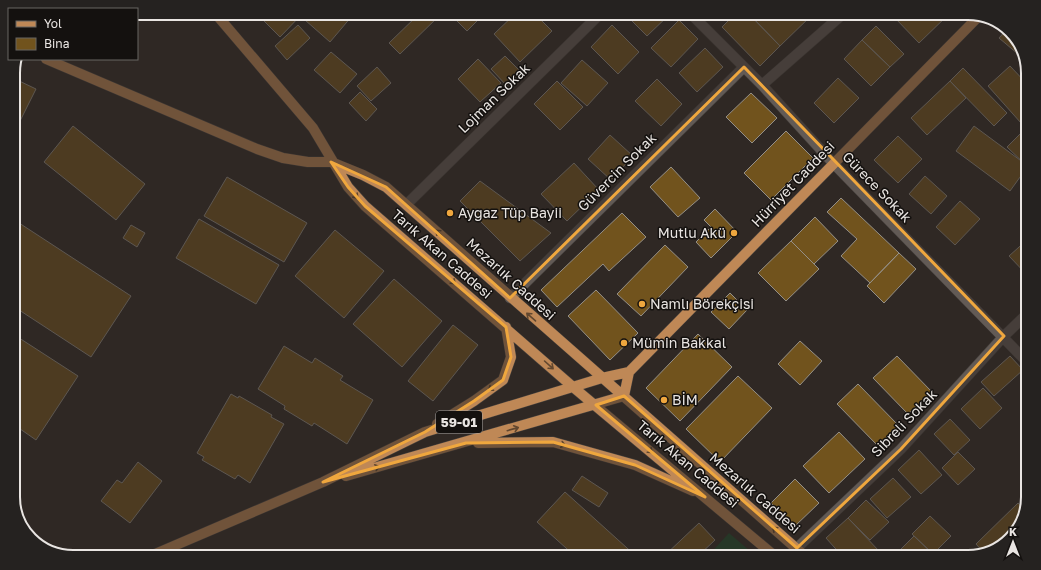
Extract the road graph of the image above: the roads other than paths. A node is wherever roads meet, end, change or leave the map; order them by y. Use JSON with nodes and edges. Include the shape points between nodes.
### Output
{"nodes":[{"id":1,"x":222,"y":20,"type":"edge"},
{"id":2,"x":594,"y":20,"type":"edge"},
{"id":3,"x":697,"y":20,"type":"edge"},
{"id":4,"x":836,"y":20,"type":"edge"},
{"id":5,"x":975,"y":20,"type":"edge"},
{"id":6,"x":48,"y":60,"type":"edge"},
{"id":7,"x":744,"y":66,"type":"junction"},
{"id":8,"x":762,"y":85,"type":"junction"},
{"id":9,"x":331,"y":162,"type":"junction"},
{"id":10,"x":833,"y":163,"type":"junction"},
{"id":11,"x":407,"y":204,"type":"junction"},
{"id":12,"x":510,"y":298,"type":"junction"},
{"id":13,"x":1021,"y":320,"type":"edge"},
{"id":14,"x":506,"y":327,"type":"junction"},
{"id":15,"x":1004,"y":336,"type":"junction"},
{"id":16,"x":1021,"y":355,"type":"edge"},
{"id":17,"x":629,"y":372,"type":"junction"},
{"id":18,"x":602,"y":378,"type":"junction"},
{"id":19,"x":573,"y":387,"type":"junction"},
{"id":20,"x":624,"y":396,"type":"junction"},
{"id":21,"x":596,"y":405,"type":"junction"},
{"id":22,"x":425,"y":432,"type":"junction"},
{"id":23,"x":466,"y":443,"type":"junction"},
{"id":24,"x":323,"y":482,"type":"junction"},
{"id":25,"x":705,"y":497,"type":"junction"},
{"id":26,"x":797,"y":548,"type":"joint"},
{"id":27,"x":164,"y":550,"type":"edge"},
{"id":28,"x":768,"y":550,"type":"edge"}],
"edges":[{"from":1,"to":9,"type":"main road","via":[[313,128]]},
{"from":2,"to":11,"type":"street","name":"Lojman Sokak"},
{"from":3,"to":7,"type":"street","name":"Gürece Sokak"},
{"from":4,"to":8,"type":"street"},
{"from":5,"to":10,"type":"main road","name":"Hürriyet Caddesi"},
{"from":6,"to":9,"type":"main road","via":[[257,149],[283,158]]},
{"from":7,"to":8,"type":"street","name":"Gürece Sokak"},
{"from":7,"to":12,"type":"street","name":"Güvercin Sokak"},
{"from":8,"to":10,"type":"street","name":"Gürece Sokak"},
{"from":9,"to":11,"type":"main road","name":"Mezarlık Caddesi","via":[[363,174],[386,187]]},
{"from":9,"to":14,"type":"main road","name":"Tarık Akan Caddesi","one_way":true,"via":[[348,188],[365,206]]},
{"from":10,"to":15,"type":"street","name":"Gürece Sokak"},
{"from":10,"to":17,"type":"main road","name":"Hürriyet Caddesi"},
{"from":12,"to":11,"type":"main road","name":"Mezarlık Caddesi","one_way":true},
{"from":18,"to":12,"type":"main road","name":"Mezarlık Caddesi","one_way":true},
{"from":13,"to":15,"type":"street","name":"Sibreli Sokak"},
{"from":14,"to":19,"type":"main road","name":"Tarık Akan Caddesi","one_way":true},
{"from":14,"to":22,"type":"main road","one_way":true,"via":[[511,357],[503,380]]},
{"from":15,"to":16,"type":"street","name":"Gürece Sokak"},
{"from":15,"to":26,"type":"street","name":"Sibreli Sokak","via":[[901,449]]},
{"from":17,"to":18,"type":"main road"},
{"from":17,"to":20,"type":"main road"},
{"from":18,"to":19,"type":"main road","number":"59-01"},
{"from":18,"to":20,"type":"main road","name":"Mezarlık Caddesi"},
{"from":19,"to":21,"type":"main road","name":"Tarık Akan Caddesi"},
{"from":19,"to":22,"type":"main road","number":"59-01"},
{"from":20,"to":21,"type":"main road"},
{"from":26,"to":20,"type":"main road","name":"Mezarlık Caddesi","one_way":true},
{"from":23,"to":21,"type":"main road","one_way":true},
{"from":21,"to":25,"type":"main road","name":"Tarık Akan Caddesi","one_way":true},
{"from":22,"to":24,"type":"main road","number":"59-01"},
{"from":24,"to":23,"type":"main road","one_way":true},
{"from":23,"to":25,"type":"main road","one_way":true,"via":[[553,442],[635,465]]},
{"from":24,"to":27,"type":"main road","number":"59-01"},
{"from":25,"to":28,"type":"main road","name":"Tarık Akan Caddesi"}]}
